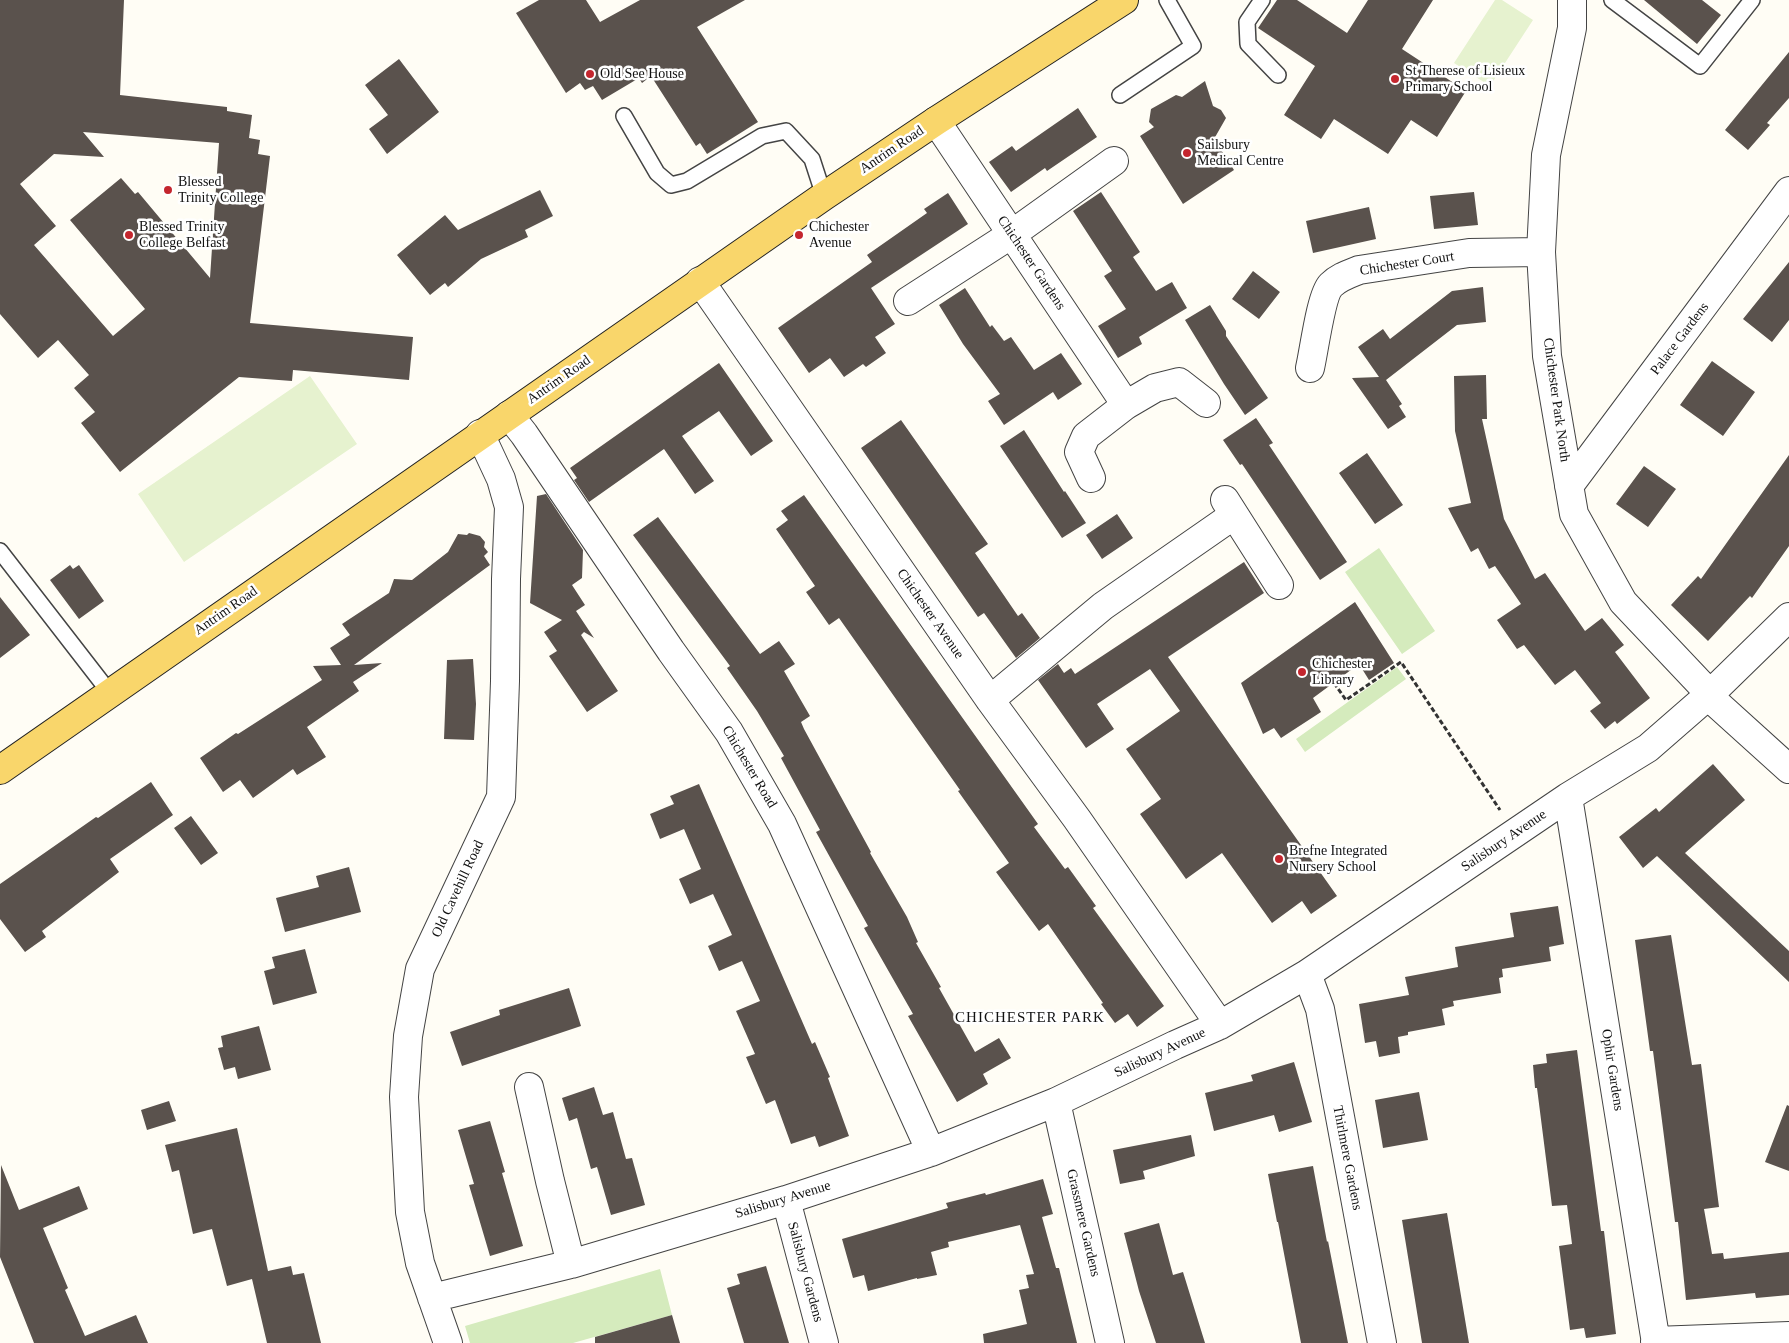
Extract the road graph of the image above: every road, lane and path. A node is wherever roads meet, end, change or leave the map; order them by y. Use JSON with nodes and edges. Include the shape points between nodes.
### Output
{"nodes":[{"id":1,"x":1124,"y":0,"type":"edge"},
{"id":2,"x":1167,"y":0,"type":"edge"},
{"id":3,"x":1262,"y":0,"type":"edge"},
{"id":4,"x":1572,"y":0,"type":"edge"},
{"id":5,"x":1612,"y":0,"type":"edge"},
{"id":6,"x":1752,"y":0,"type":"edge"},
{"id":7,"x":1278,"y":75,"type":"dead end"},
{"id":8,"x":1120,"y":95,"type":"dead end"},
{"id":9,"x":624,"y":116,"type":"dead end"},
{"id":10,"x":936,"y":121,"type":"junction"},
{"id":11,"x":1114,"y":161,"type":"dead end"},
{"id":12,"x":1789,"y":192,"type":"edge"},
{"id":13,"x":824,"y":196,"type":"junction"},
{"id":14,"x":1012,"y":234,"type":"junction"},
{"id":15,"x":1541,"y":252,"type":"junction"},
{"id":16,"x":700,"y":281,"type":"junction"},
{"id":17,"x":908,"y":301,"type":"dead end"},
{"id":18,"x":1310,"y":368,"type":"dead end"},
{"id":19,"x":1206,"y":403,"type":"dead end"},
{"id":20,"x":1126,"y":405,"type":"junction"},
{"id":21,"x":509,"y":415,"type":"junction"},
{"id":22,"x":480,"y":434,"type":"junction"},
{"id":23,"x":1091,"y":478,"type":"dead end"},
{"id":24,"x":1569,"y":486,"type":"junction"},
{"id":25,"x":0,"y":551,"type":"edge"},
{"id":26,"x":1279,"y":585,"type":"dead end"},
{"id":27,"x":1789,"y":617,"type":"edge"},
{"id":28,"x":1334,"y":683,"type":"dead end"},
{"id":29,"x":110,"y":693,"type":"junction"},
{"id":30,"x":1710,"y":694,"type":"junction"},
{"id":31,"x":990,"y":700,"type":"junction"},
{"id":32,"x":1789,"y":769,"type":"edge"},
{"id":33,"x":0,"y":770,"type":"edge"},
{"id":34,"x":1568,"y":797,"type":"junction"},
{"id":35,"x":1505,"y":816,"type":"dead end"},
{"id":36,"x":1308,"y":974,"type":"junction"},
{"id":37,"x":1220,"y":1025,"type":"junction"},
{"id":38,"x":529,"y":1087,"type":"dead end"},
{"id":39,"x":1056,"y":1102,"type":"junction"},
{"id":40,"x":930,"y":1152,"type":"junction"},
{"id":41,"x":786,"y":1200,"type":"junction"},
{"id":42,"x":571,"y":1264,"type":"junction"},
{"id":43,"x":432,"y":1298,"type":"junction"},
{"id":44,"x":1789,"y":1336,"type":"edge"},
{"id":45,"x":1656,"y":1342,"type":"edge"},
{"id":46,"x":448,"y":1343,"type":"edge"},
{"id":47,"x":824,"y":1343,"type":"edge"},
{"id":48,"x":1110,"y":1343,"type":"edge"},
{"id":49,"x":1382,"y":1343,"type":"edge"}],
"edges":[{"from":1,"to":10,"type":"main road","name":"Antrim Road"},
{"from":2,"to":8,"type":"lane","via":[[1194,46]]},
{"from":3,"to":7,"type":"lane","via":[[1247,22],[1248,44]]},
{"from":4,"to":15,"type":"street","name":"Chichester Park North","via":[[1572,28],[1546,155]]},
{"from":5,"to":6,"type":"lane","via":[[1700,66]]},
{"from":9,"to":13,"type":"lane","via":[[657,173],[671,185],[687,181],[762,136],[786,131],[812,159]]},
{"from":10,"to":13,"type":"main road","name":"Antrim Road"},
{"from":10,"to":14,"type":"street","name":"Chichester Gardens"},
{"from":11,"to":14,"type":"street"},
{"from":12,"to":24,"type":"street","name":"Palace Gardens"},
{"from":13,"to":16,"type":"main road","name":"Antrim Road"},
{"from":14,"to":17,"type":"street"},
{"from":14,"to":20,"type":"street","name":"Chichester Gardens"},
{"from":15,"to":18,"type":"street","name":"Chichester Court","via":[[1469,253],[1359,270],[1342,277],[1330,286],[1325,298]]},
{"from":15,"to":24,"type":"street","name":"Chichester Park North","via":[[1547,356]]},
{"from":16,"to":21,"type":"main road","name":"Antrim Road"},
{"from":16,"to":31,"type":"street","name":"Chichester Avenue"},
{"from":19,"to":20,"type":"street","via":[[1179,382],[1155,388]]},
{"from":20,"to":23,"type":"street","via":[[1086,436],[1079,452]]},
{"from":21,"to":22,"type":"main road","name":"Antrim Road"},
{"from":21,"to":40,"type":"street","name":"Chichester Road","via":[[729,732],[777,816]]},
{"from":22,"to":29,"type":"main road","name":"Antrim Road"},
{"from":22,"to":43,"type":"street","name":"Old Cavehill Road","via":[[501,479],[509,507],[500,797],[420,969],[408,1036],[404,1097],[410,1212],[420,1262]]},
{"from":24,"to":30,"type":"street","name":"Chichester Park North","via":[[1574,514],[1623,602]]},
{"from":25,"to":29,"type":"lane"},
{"from":26,"to":31,"type":"street","via":[[1230,508],[1102,606]]},
{"from":27,"to":30,"type":"street","name":"Salisbury Avenue"},
{"from":28,"to":35,"type":"path","via":[[1346,700],[1401,662]]},
{"from":29,"to":33,"type":"main road","name":"Antrim Road"},
{"from":30,"to":32,"type":"street","name":"Chichester Park North"},
{"from":30,"to":34,"type":"street","name":"Salisbury Avenue","via":[[1648,748]]},
{"from":31,"to":37,"type":"street","name":"Chichester Avenue"},
{"from":34,"to":36,"type":"street","name":"Salisbury Avenue"},
{"from":34,"to":45,"type":"street","name":"Ophir Gardens"},
{"from":36,"to":37,"type":"street","name":"Salisbury Avenue"},
{"from":36,"to":49,"type":"street","name":"Thirlmere Gardens","via":[[1320,1009]]},
{"from":37,"to":39,"type":"street","name":"Salisbury Avenue"},
{"from":38,"to":42,"type":"street"},
{"from":39,"to":40,"type":"street","name":"Salisbury Avenue"},
{"from":39,"to":48,"type":"street","name":"Grassmere Gardens"},
{"from":40,"to":41,"type":"street","name":"Salisbury Avenue"},
{"from":41,"to":42,"type":"street","name":"Salisbury Avenue"},
{"from":41,"to":47,"type":"street","name":"Salisbury Gardens"},
{"from":42,"to":43,"type":"street","name":"Salisbury Avenue"},
{"from":43,"to":46,"type":"street","name":"Old Cavehill Road"},
{"from":44,"to":45,"type":"street"}]}
